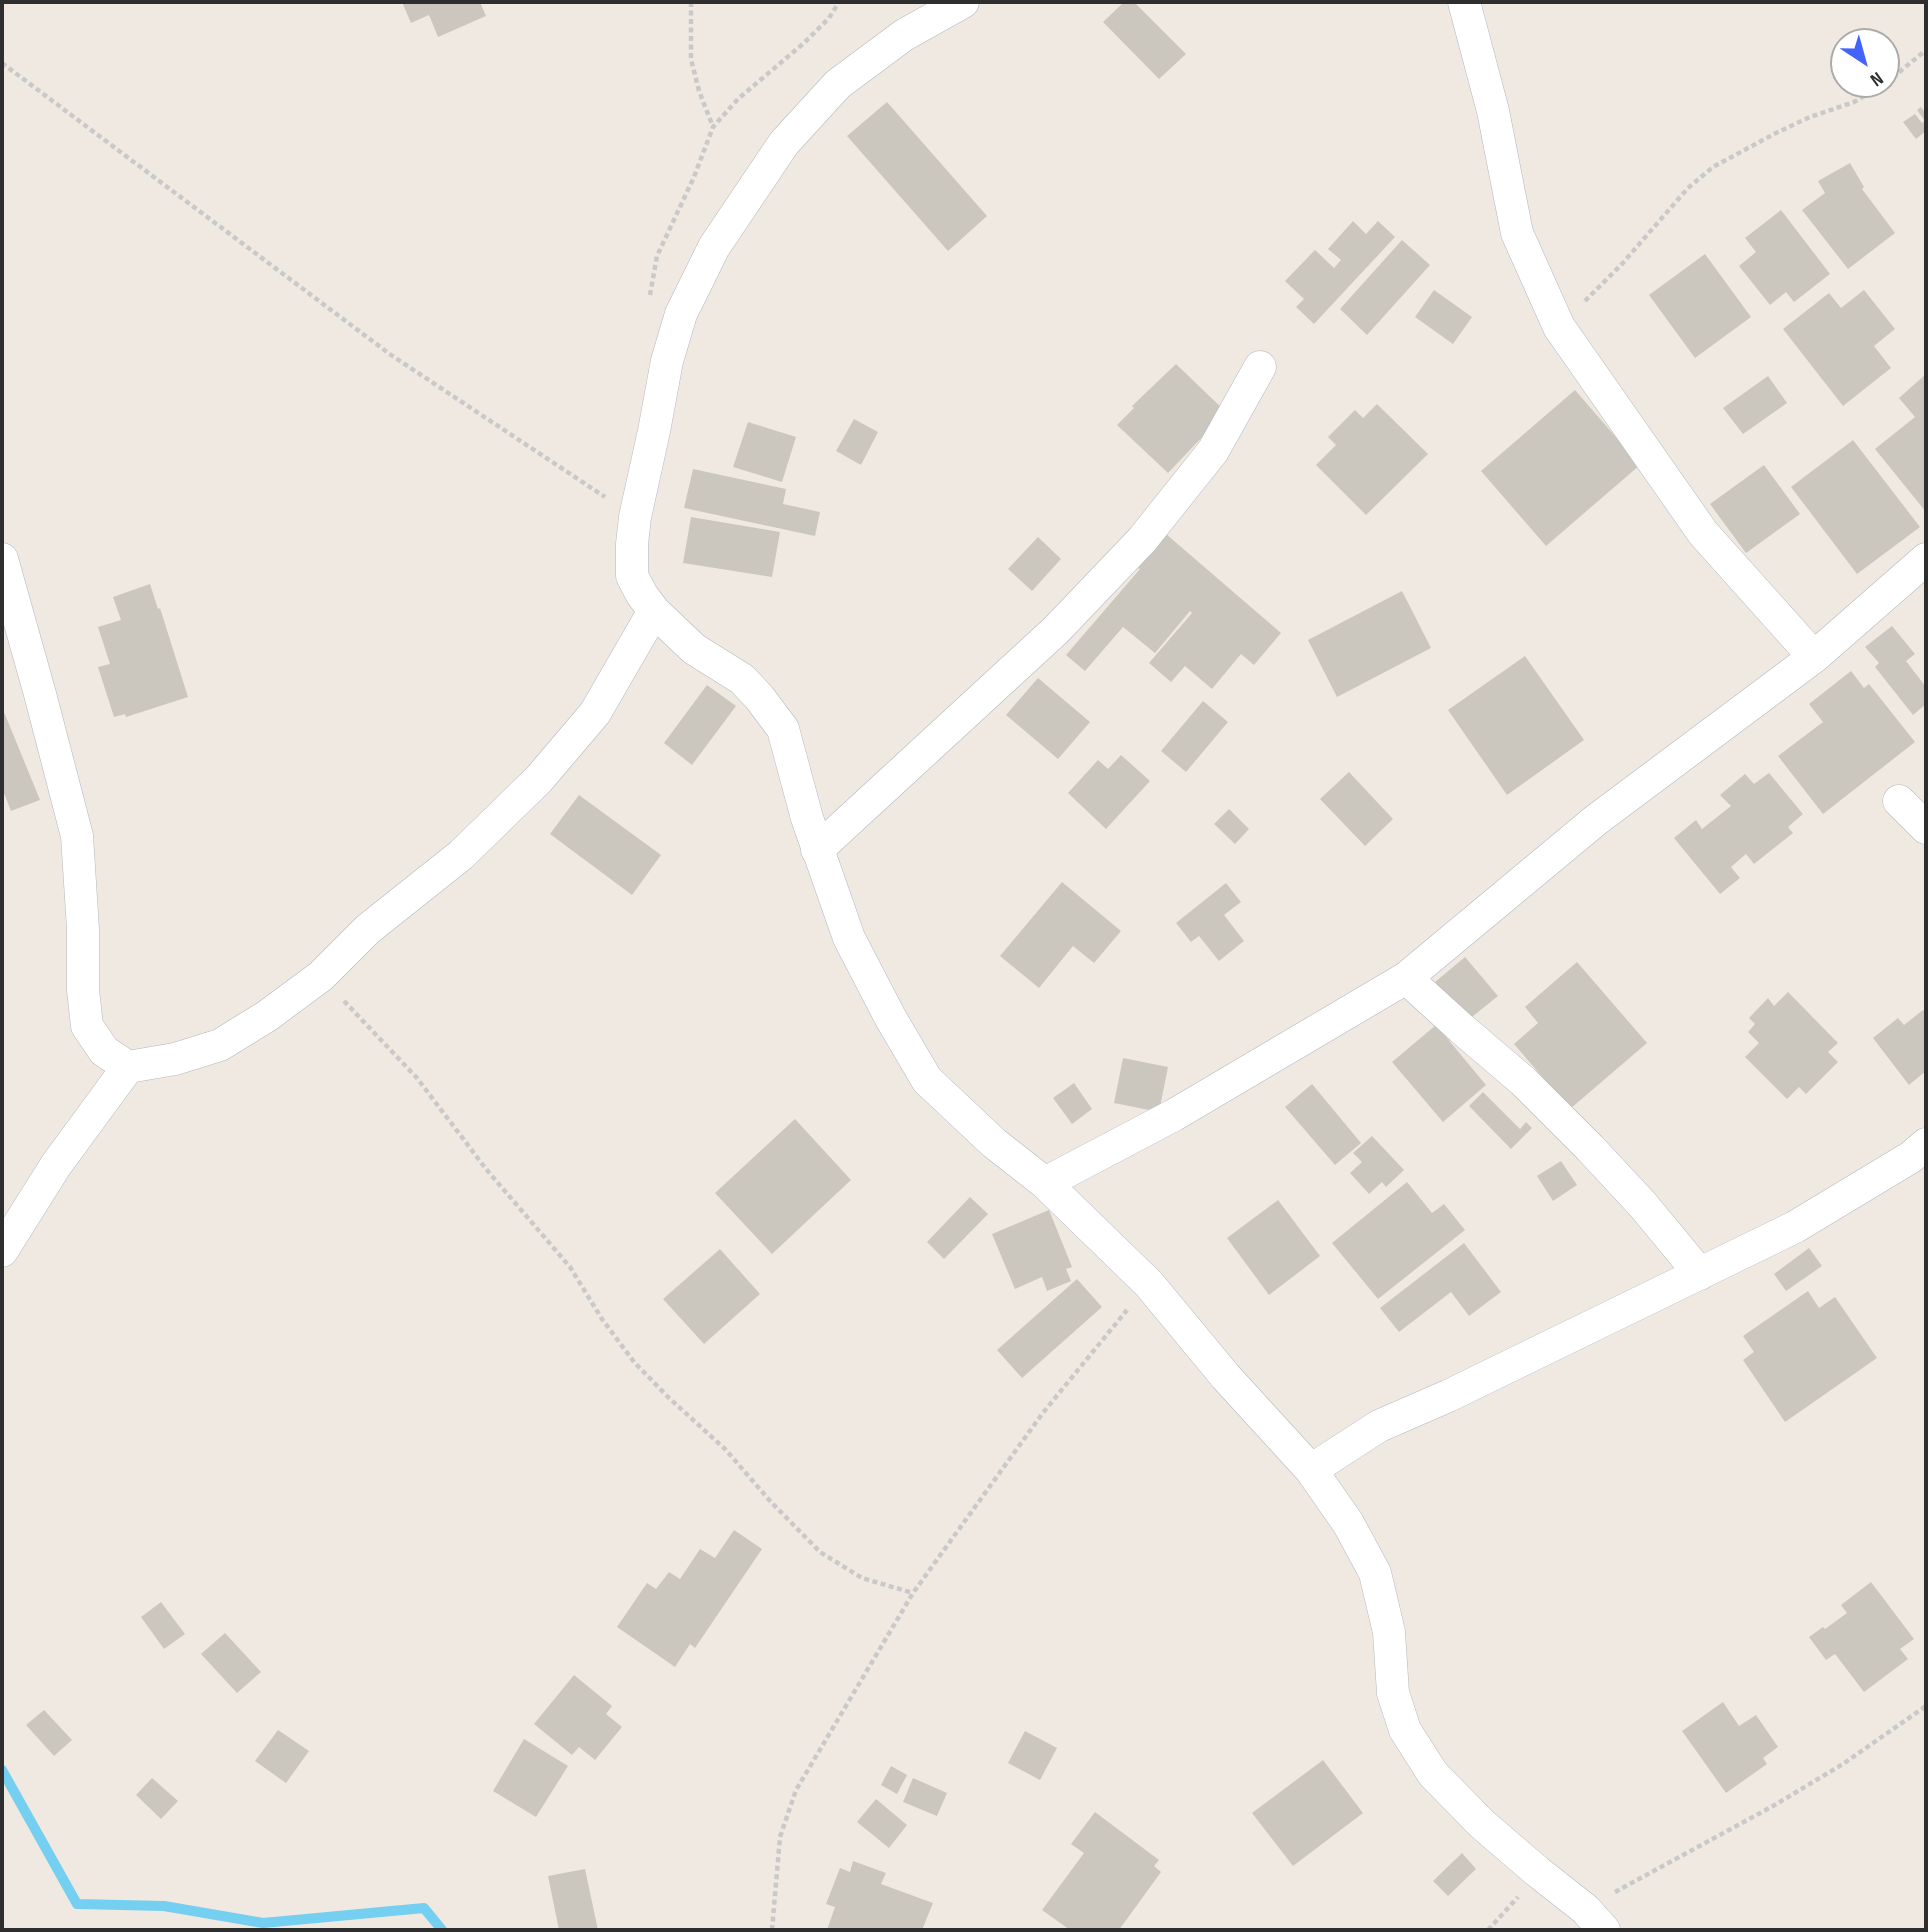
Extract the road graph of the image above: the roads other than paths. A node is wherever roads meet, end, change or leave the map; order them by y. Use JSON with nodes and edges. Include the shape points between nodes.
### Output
{"nodes":[{"id":1,"x":963,"y":2,"type":"edge"},
{"id":2,"x":1464,"y":2,"type":"edge"},
{"id":3,"x":1260,"y":367,"type":"dead end"},
{"id":4,"x":2,"y":559,"type":"edge"},
{"id":5,"x":1926,"y":559,"type":"edge"},
{"id":6,"x":654,"y":611,"type":"junction"},
{"id":7,"x":1814,"y":657,"type":"junction"},
{"id":8,"x":1899,"y":801,"type":"dead end"},
{"id":9,"x":1926,"y":828,"type":"edge"},
{"id":10,"x":817,"y":850,"type":"junction"},
{"id":11,"x":1406,"y":978,"type":"junction"},
{"id":12,"x":128,"y":1067,"type":"junction"},
{"id":13,"x":1926,"y":1144,"type":"edge"},
{"id":14,"x":1045,"y":1183,"type":"junction"},
{"id":15,"x":2,"y":1251,"type":"edge"},
{"id":16,"x":1700,"y":1274,"type":"junction"},
{"id":17,"x":1311,"y":1470,"type":"junction"},
{"id":18,"x":1595,"y":1919,"type":"edge"}],
"edges":[{"from":1,"to":6,"type":"street","via":[[904,35],[838,84],[784,143],[714,247],[681,314],[635,517],[632,576]]},
{"from":2,"to":7,"type":"street","via":[[1493,111],[1517,233],[1559,327],[1703,533]]},
{"from":3,"to":10,"type":"street","via":[[1213,451],[1142,540],[1056,631]]},
{"from":4,"to":12,"type":"street","via":[[77,836],[87,1026],[104,1051]]},
{"from":5,"to":7,"type":"street"},
{"from":6,"to":10,"type":"street","via":[[694,649],[742,679],[783,729]]},
{"from":6,"to":12,"type":"street","via":[[595,713],[539,779],[461,855],[368,929],[321,976],[267,1016],[220,1045]]},
{"from":7,"to":11,"type":"street","via":[[1596,820]]},
{"from":8,"to":9,"type":"street"},
{"from":10,"to":14,"type":"street","via":[[849,938],[928,1080],[994,1143]]},
{"from":11,"to":14,"type":"street","via":[[1174,1115]]},
{"from":11,"to":16,"type":"street","via":[[1581,1138]]},
{"from":12,"to":15,"type":"street"},
{"from":13,"to":16,"type":"street","via":[[1795,1227]]},
{"from":14,"to":17,"type":"street","via":[[1149,1284]]},
{"from":16,"to":17,"type":"street","via":[[1379,1426]]},
{"from":17,"to":18,"type":"street","via":[[1375,1573],[1389,1632],[1393,1693],[1405,1730],[1433,1774],[1482,1824]]}]}
